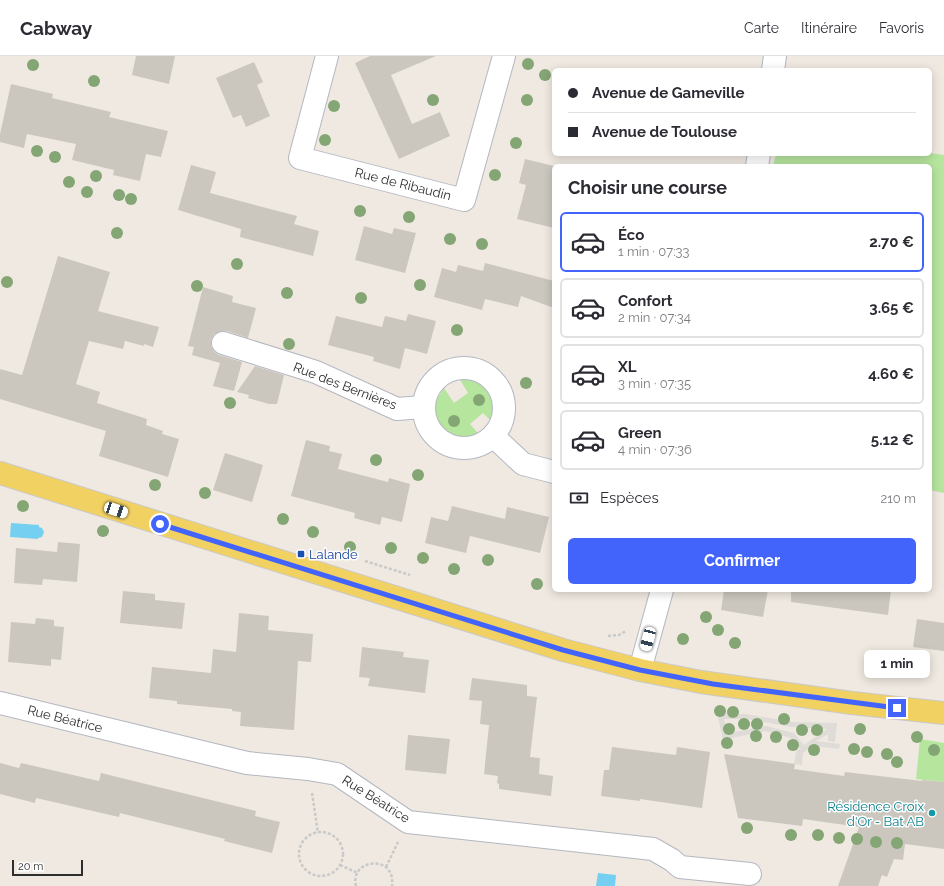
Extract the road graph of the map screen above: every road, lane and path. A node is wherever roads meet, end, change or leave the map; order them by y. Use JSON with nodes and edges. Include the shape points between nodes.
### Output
{"nodes":[{"id":1,"x":327,"y":56,"type":"edge"},
{"id":2,"x":504,"y":56,"type":"edge"},
{"id":3,"x":775,"y":56,"type":"edge"},
{"id":4,"x":773,"y":68,"type":"edge"},
{"id":5,"x":223,"y":344,"type":"dead end"},
{"id":6,"x":423,"y":407,"type":"junction"},
{"id":7,"x":493,"y":436,"type":"junction"},
{"id":8,"x":552,"y":471,"type":"edge"},
{"id":9,"x":0,"y":473,"type":"edge"},
{"id":10,"x":661,"y":592,"type":"edge"},
{"id":11,"x":629,"y":629,"type":"dead end"},
{"id":12,"x":601,"y":637,"type":"dead end"},
{"id":13,"x":640,"y":670,"type":"junction"},
{"id":14,"x":0,"y":703,"type":"edge"},
{"id":15,"x":944,"y":713,"type":"edge"},
{"id":16,"x":308,"y":769,"type":"junction"},
{"id":17,"x":318,"y":833,"type":"junction"},
{"id":18,"x":340,"y":865,"type":"junction"},
{"id":19,"x":358,"y":873,"type":"junction"},
{"id":20,"x":750,"y":874,"type":"dead end"},
{"id":21,"x":684,"y":877,"type":"edge"},
{"id":22,"x":356,"y":886,"type":"edge"},
{"id":23,"x":393,"y":886,"type":"edge"}],
"edges":[{"from":1,"to":2,"type":"street","name":"Rue de Ribaudin","via":[[300,158],[464,200]]},
{"from":3,"to":4,"type":"street"},
{"from":5,"to":6,"type":"street","name":"Rue des Bernières","via":[[316,372],[397,409]]},
{"from":6,"to":7,"type":"street","via":[[428,429],[445,445],[467,449],[479,446]]},
{"from":6,"to":7,"type":"street","via":[[430,385],[448,371],[460,368],[482,372],[492,379],[503,398],[502,422]]},
{"from":7,"to":8,"type":"street","via":[[523,464]]},
{"from":9,"to":13,"type":"main road","via":[[563,650]]},
{"from":10,"to":13,"type":"street"},
{"from":11,"to":12,"type":"path","via":[[619,635]]},
{"from":13,"to":15,"type":"main road","via":[[736,687]]},
{"from":14,"to":16,"type":"street","name":"Rue Béatrice","via":[[247,763]]},
{"from":16,"to":17,"type":"path"},
{"from":16,"to":21,"type":"street","name":"Rue Béatrice","via":[[337,774],[408,822],[653,849],[672,860]]},
{"from":17,"to":18,"type":"path","via":[[330,834],[339,842],[343,856]]},
{"from":17,"to":18,"type":"path","via":[[307,837],[302,843],[300,858],[303,866],[308,872],[321,876],[336,871]]},
{"from":18,"to":19,"type":"path"},
{"from":19,"to":22,"type":"path"},
{"from":19,"to":23,"type":"path","via":[[370,863],[380,864],[390,872]]},
{"from":20,"to":21,"type":"street","name":"Rue Béatrice"}]}
